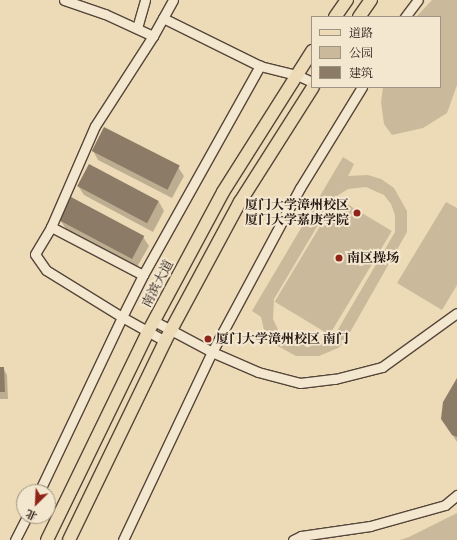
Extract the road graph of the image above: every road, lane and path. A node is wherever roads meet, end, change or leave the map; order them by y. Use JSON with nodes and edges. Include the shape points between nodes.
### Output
{"nodes":[{"id":1,"x":64,"y":0,"type":"edge"},
{"id":2,"x":145,"y":0,"type":"edge"},
{"id":3,"x":173,"y":0,"type":"edge"},
{"id":4,"x":347,"y":0,"type":"edge"},
{"id":5,"x":371,"y":0,"type":"edge"},
{"id":6,"x":418,"y":0,"type":"edge"},
{"id":7,"x":336,"y":16,"type":"edge"},
{"id":8,"x":360,"y":16,"type":"edge"},
{"id":9,"x":406,"y":16,"type":"edge"},
{"id":10,"x":163,"y":18,"type":"junction"},
{"id":11,"x":137,"y":28,"type":"junction"},
{"id":12,"x":154,"y":36,"type":"junction"},
{"id":13,"x":311,"y":53,"type":"edge"},
{"id":14,"x":260,"y":66,"type":"junction"},
{"id":15,"x":297,"y":75,"type":"junction"},
{"id":16,"x":311,"y":82,"type":"edge"},
{"id":17,"x":312,"y":88,"type":"edge"},
{"id":18,"x":361,"y":88,"type":"edge"},
{"id":19,"x":51,"y":227,"type":"junction"},
{"id":20,"x":143,"y":275,"type":"junction"},
{"id":21,"x":457,"y":313,"type":"edge"},
{"id":22,"x":122,"y":317,"type":"junction"},
{"id":23,"x":154,"y":321,"type":"junction"},
{"id":24,"x":148,"y":332,"type":"junction"},
{"id":25,"x":168,"y":336,"type":"junction"},
{"id":26,"x":212,"y":352,"type":"junction"},
{"id":27,"x":42,"y":484,"type":"edge"},
{"id":28,"x":457,"y":495,"type":"edge"},
{"id":29,"x":23,"y":524,"type":"edge"},
{"id":30,"x":16,"y":540,"type":"edge"},
{"id":31,"x":47,"y":540,"type":"edge"},
{"id":32,"x":69,"y":540,"type":"edge"},
{"id":33,"x":123,"y":540,"type":"edge"},
{"id":34,"x":293,"y":540,"type":"edge"}],
"edges":[{"from":1,"to":11,"type":"street"},
{"from":2,"to":11,"type":"street"},
{"from":3,"to":10,"type":"street"},
{"from":4,"to":7,"type":"main road"},
{"from":5,"to":8,"type":"main road"},
{"from":6,"to":9,"type":"street"},
{"from":10,"to":12,"type":"street"},
{"from":10,"to":14,"type":"street"},
{"from":11,"to":12,"type":"street"},
{"from":12,"to":19,"type":"street","via":[[95,126]]},
{"from":13,"to":15,"type":"main road","name":"南滨大道"},
{"from":14,"to":15,"type":"street"},
{"from":14,"to":20,"type":"street"},
{"from":15,"to":16,"type":"street"},
{"from":15,"to":23,"type":"main road","name":"南滨大道","via":[[223,192]]},
{"from":17,"to":25,"type":"main road","via":[[240,202]]},
{"from":18,"to":26,"type":"street","via":[[300,188]]},
{"from":19,"to":20,"type":"street"},
{"from":19,"to":22,"type":"street","via":[[35,254],[46,270]]},
{"from":20,"to":22,"type":"street"},
{"from":21,"to":26,"type":"street","via":[[382,367],[335,379],[300,383],[258,372]]},
{"from":22,"to":24,"type":"street"},
{"from":22,"to":27,"type":"street"},
{"from":23,"to":24,"type":"main road","name":"南滨大道"},
{"from":23,"to":25,"type":"street"},
{"from":24,"to":25,"type":"street"},
{"from":24,"to":31,"type":"main road","name":"南滨大道"},
{"from":25,"to":26,"type":"street"},
{"from":25,"to":32,"type":"main road"},
{"from":26,"to":33,"type":"street"},
{"from":28,"to":34,"type":"street","via":[[445,505],[370,526],[301,536]]},
{"from":29,"to":30,"type":"street"}]}
